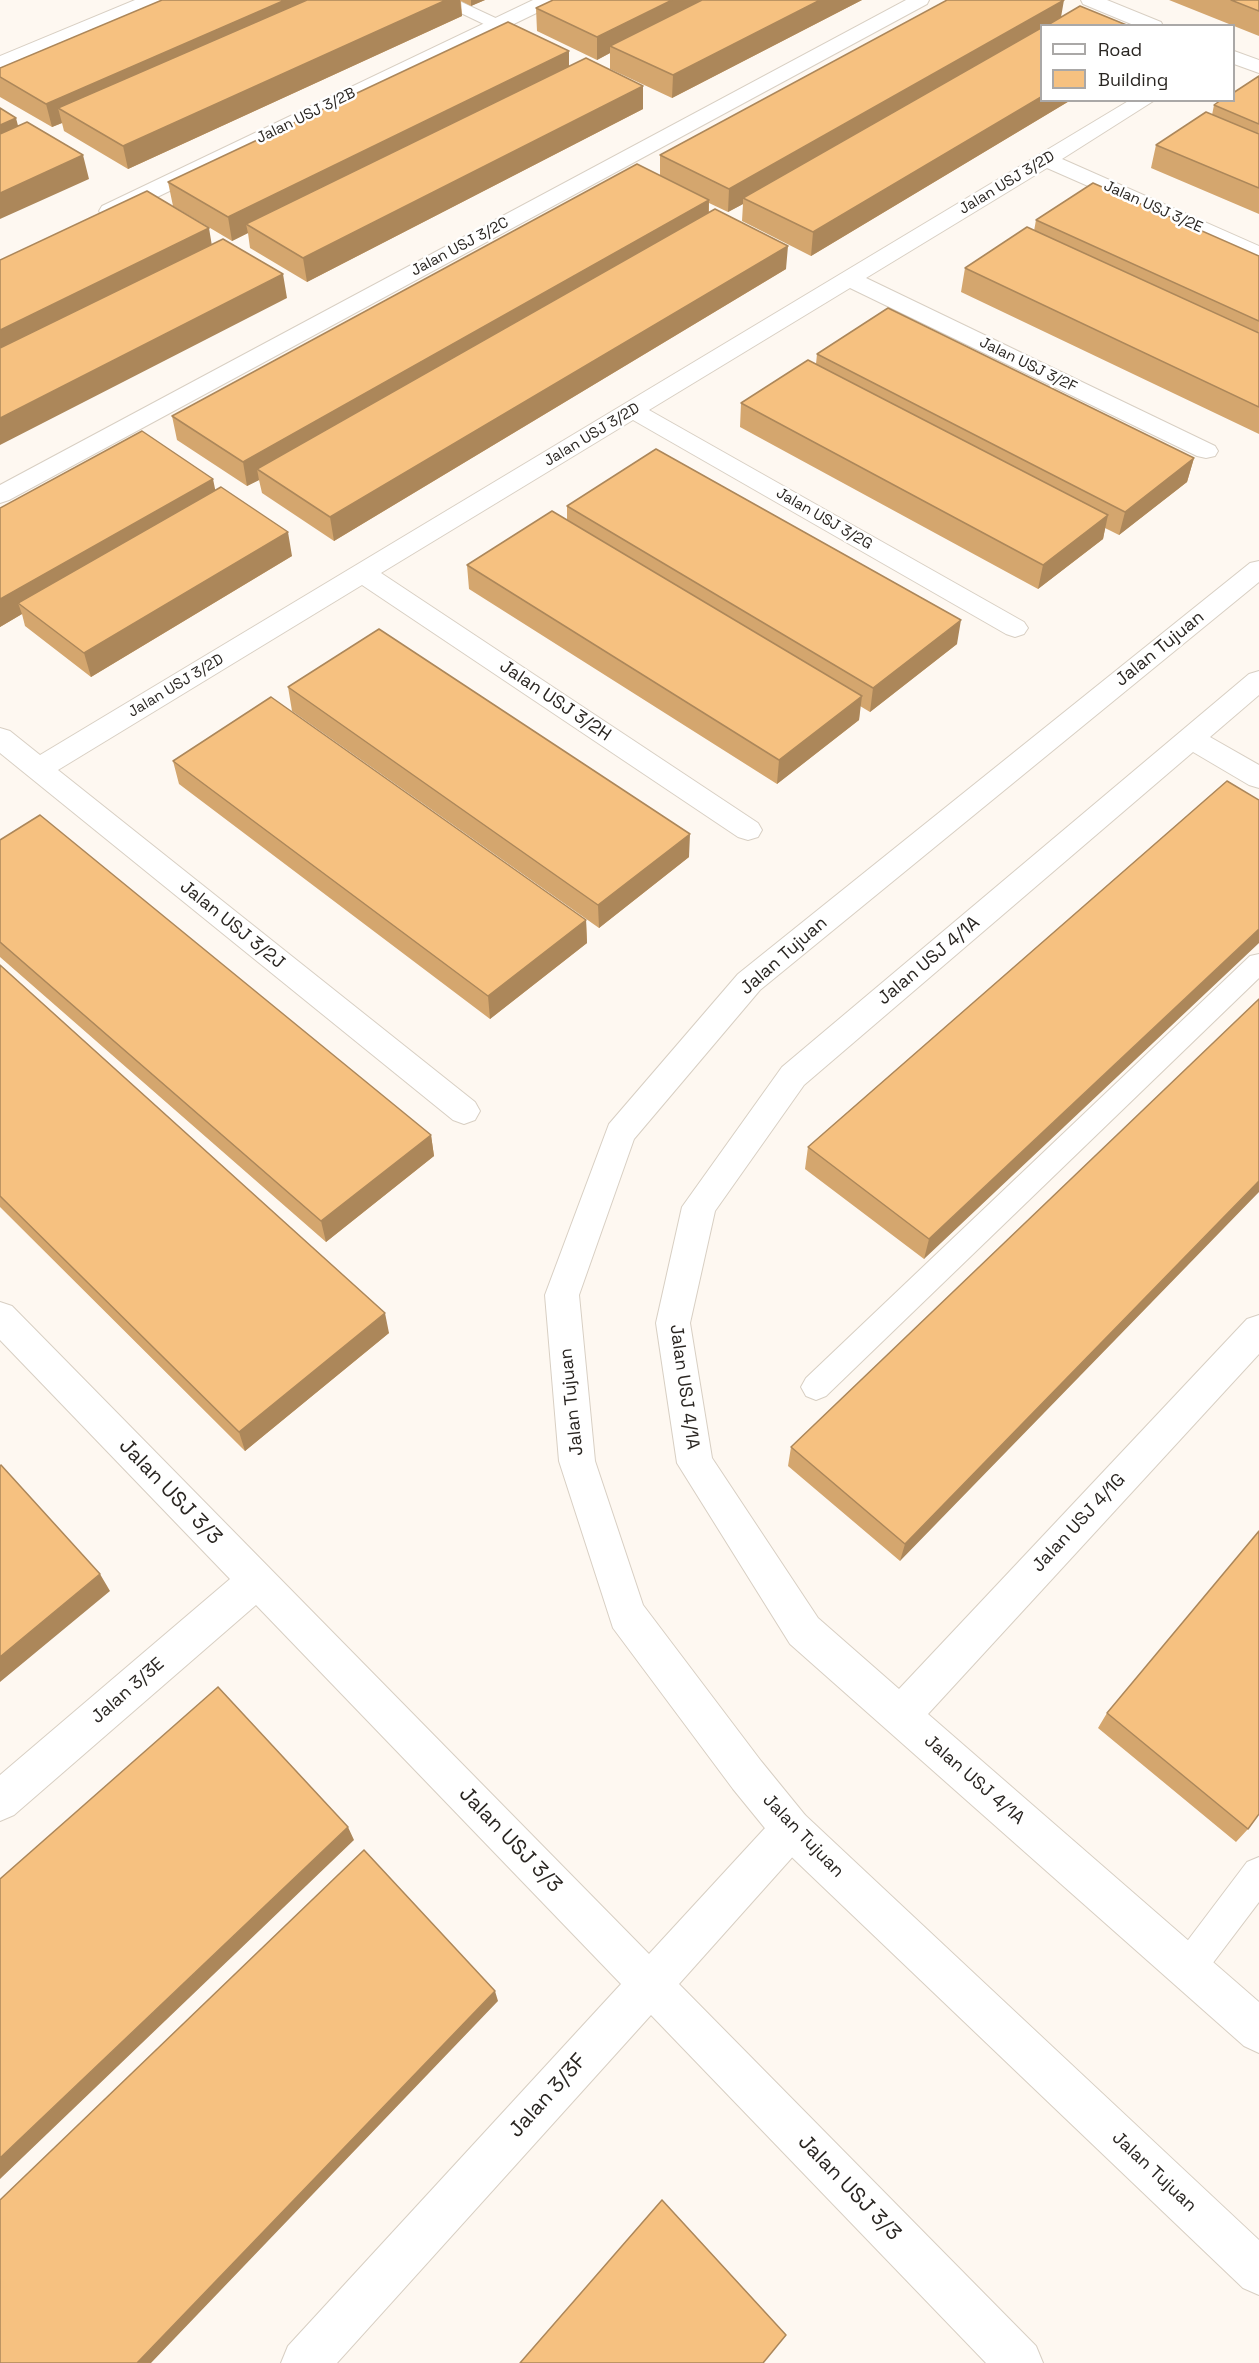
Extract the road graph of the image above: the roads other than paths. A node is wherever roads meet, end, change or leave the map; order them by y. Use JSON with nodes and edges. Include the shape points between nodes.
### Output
{"nodes":[{"id":1,"x":151,"y":0,"type":"edge"},
{"id":2,"x":445,"y":0,"type":"edge"},
{"id":3,"x":548,"y":0,"type":"edge"},
{"id":4,"x":920,"y":0,"type":"edge"},
{"id":5,"x":1090,"y":0,"type":"edge"},
{"id":6,"x":496,"y":24,"type":"junction"},
{"id":7,"x":1149,"y":24,"type":"edge"},
{"id":8,"x":1235,"y":58,"type":"edge"},
{"id":9,"x":0,"y":63,"type":"edge"},
{"id":10,"x":1259,"y":67,"type":"edge"},
{"id":11,"x":1142,"y":102,"type":"edge"},
{"id":12,"x":1047,"y":160,"type":"junction"},
{"id":13,"x":95,"y":219,"type":"edge"},
{"id":14,"x":1259,"y":254,"type":"edge"},
{"id":15,"x":850,"y":279,"type":"junction"},
{"id":16,"x":632,"y":410,"type":"junction"},
{"id":17,"x":1206,"y":452,"type":"dead end"},
{"id":18,"x":0,"y":495,"type":"edge"},
{"id":19,"x":1259,"y":569,"type":"edge"},
{"id":20,"x":363,"y":573,"type":"junction"},
{"id":21,"x":1015,"y":628,"type":"dead end"},
{"id":22,"x":1259,"y":680,"type":"edge"},
{"id":23,"x":0,"y":738,"type":"edge"},
{"id":24,"x":1191,"y":738,"type":"junction"},
{"id":25,"x":38,"y":769,"type":"junction"},
{"id":26,"x":1259,"y":778,"type":"edge"},
{"id":27,"x":748,"y":830,"type":"dead end"},
{"id":28,"x":1259,"y":963,"type":"edge"},
{"id":29,"x":464,"y":1111,"type":"dead end"},
{"id":30,"x":0,"y":1317,"type":"edge"},
{"id":31,"x":1259,"y":1330,"type":"edge"},
{"id":32,"x":816,"y":1387,"type":"dead end"},
{"id":33,"x":256,"y":1581,"type":"junction"},
{"id":34,"x":900,"y":1716,"type":"junction"},
{"id":35,"x":0,"y":1800,"type":"edge"},
{"id":36,"x":791,"y":1829,"type":"junction"},
{"id":37,"x":1259,"y":1874,"type":"edge"},
{"id":38,"x":1188,"y":1968,"type":"junction"},
{"id":39,"x":650,"y":1984,"type":"junction"},
{"id":40,"x":1259,"y":2031,"type":"edge"},
{"id":41,"x":1259,"y":2272,"type":"edge"},
{"id":42,"x":305,"y":2363,"type":"edge"},
{"id":43,"x":1019,"y":2363,"type":"edge"}],
"edges":[{"from":1,"to":9,"type":"street"},
{"from":2,"to":6,"type":"lane"},
{"from":3,"to":6,"type":"street","name":"Jalan USJ 3/2B"},
{"from":4,"to":18,"type":"street","name":"Jalan USJ 3/2C"},
{"from":5,"to":7,"type":"street"},
{"from":6,"to":13,"type":"street","name":"Jalan USJ 3/2B"},
{"from":8,"to":10,"type":"street"},
{"from":11,"to":12,"type":"street","name":"Jalan USJ 3/2D"},
{"from":12,"to":14,"type":"street","name":"Jalan USJ 3/2E"},
{"from":12,"to":15,"type":"street","name":"Jalan USJ 3/2D"},
{"from":15,"to":16,"type":"street","name":"Jalan USJ 3/2D"},
{"from":15,"to":17,"type":"street","name":"Jalan USJ 3/2F"},
{"from":16,"to":20,"type":"street","name":"Jalan USJ 3/2D"},
{"from":16,"to":21,"type":"street","name":"Jalan USJ 3/2G"},
{"from":19,"to":36,"type":"street","name":"Jalan Tujuan","via":[[749,982],[620,1133],[562,1295],[577,1461],[627,1615]]},
{"from":20,"to":25,"type":"street","name":"Jalan USJ 3/2D"},
{"from":20,"to":27,"type":"street","name":"Jalan USJ 3/2H"},
{"from":22,"to":24,"type":"street","name":"Jalan USJ 4/1A"},
{"from":23,"to":25,"type":"street","name":"Jalan USJ 3/2J"},
{"from":24,"to":26,"type":"street"},
{"from":24,"to":34,"type":"street","name":"Jalan USJ 4/1A","via":[[793,1076],[699,1207],[673,1323],[694,1462],[804,1631]]},
{"from":25,"to":29,"type":"street","name":"Jalan USJ 3/2J"},
{"from":28,"to":32,"type":"lane"},
{"from":30,"to":33,"type":"street","name":"Jalan USJ 3/3"},
{"from":31,"to":34,"type":"street","name":"Jalan USJ 4/1G"},
{"from":33,"to":35,"type":"street","name":"Jalan 3/3E"},
{"from":33,"to":39,"type":"street","name":"Jalan USJ 3/3"},
{"from":34,"to":38,"type":"street","name":"Jalan USJ 4/1A"},
{"from":36,"to":39,"type":"street","name":"Jalan 3/3F"},
{"from":36,"to":41,"type":"street","name":"Jalan Tujuan"},
{"from":37,"to":38,"type":"lane"},
{"from":38,"to":40,"type":"street","name":"Jalan USJ 4/1A"},
{"from":39,"to":42,"type":"street","name":"Jalan 3/3F"},
{"from":39,"to":43,"type":"street","name":"Jalan USJ 3/3"}]}
